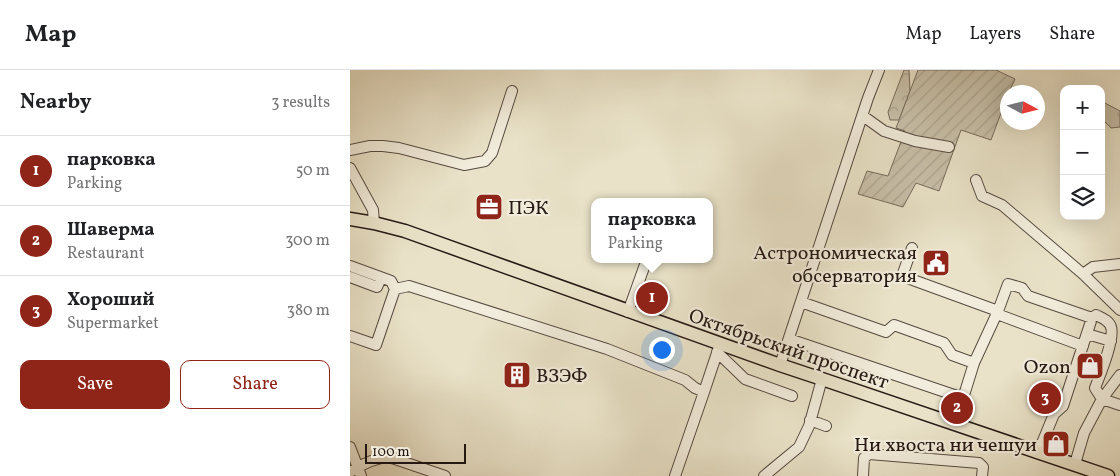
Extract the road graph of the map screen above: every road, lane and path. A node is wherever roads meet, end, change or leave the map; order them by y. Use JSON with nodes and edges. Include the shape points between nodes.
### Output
{"nodes":[{"id":1,"x":879,"y":70,"type":"edge"},
{"id":2,"x":512,"y":91,"type":"dead end"},
{"id":3,"x":863,"y":116,"type":"junction"},
{"id":4,"x":949,"y":147,"type":"dead end"},
{"id":5,"x":350,"y":150,"type":"edge"},
{"id":6,"x":350,"y":168,"type":"edge"},
{"id":7,"x":976,"y":180,"type":"dead end"},
{"id":8,"x":352,"y":221,"type":"edge"},
{"id":9,"x":374,"y":223,"type":"junction"},
{"id":10,"x":912,"y":248,"type":"dead end"},
{"id":11,"x":646,"y":263,"type":"edge"},
{"id":12,"x":1120,"y":264,"type":"edge"},
{"id":13,"x":350,"y":266,"type":"edge"},
{"id":14,"x":1082,"y":274,"type":"junction"},
{"id":15,"x":350,"y":277,"type":"edge"},
{"id":16,"x":381,"y":278,"type":"junction"},
{"id":17,"x":395,"y":289,"type":"junction"},
{"id":18,"x":801,"y":302,"type":"junction"},
{"id":19,"x":1120,"y":310,"type":"edge"},
{"id":20,"x":628,"y":312,"type":"junction"},
{"id":21,"x":997,"y":312,"type":"junction"},
{"id":22,"x":1092,"y":318,"type":"junction"},
{"id":23,"x":1087,"y":334,"type":"junction"},
{"id":24,"x":350,"y":336,"type":"edge"},
{"id":25,"x":789,"y":339,"type":"junction"},
{"id":26,"x":1111,"y":341,"type":"junction"},
{"id":27,"x":1083,"y":346,"type":"junction"},
{"id":28,"x":718,"y":348,"type":"junction"},
{"id":29,"x":974,"y":363,"type":"junction"},
{"id":30,"x":780,"y":365,"type":"junction"},
{"id":31,"x":1120,"y":375,"type":"edge"},
{"id":32,"x":822,"y":378,"type":"junction"},
{"id":33,"x":704,"y":392,"type":"junction"},
{"id":34,"x":792,"y":396,"type":"dead end"},
{"id":35,"x":964,"y":398,"type":"junction"},
{"id":36,"x":1102,"y":400,"type":"junction"},
{"id":37,"x":1120,"y":405,"type":"edge"},
{"id":38,"x":810,"y":420,"type":"junction"},
{"id":39,"x":955,"y":424,"type":"junction"},
{"id":40,"x":826,"y":426,"type":"dead end"},
{"id":41,"x":350,"y":447,"type":"edge"},
{"id":42,"x":1038,"y":452,"type":"junction"},
{"id":43,"x":1075,"y":464,"type":"junction"},
{"id":44,"x":356,"y":472,"type":"edge"},
{"id":45,"x":445,"y":476,"type":"edge"},
{"id":46,"x":675,"y":476,"type":"edge"},
{"id":47,"x":764,"y":476,"type":"edge"},
{"id":48,"x":863,"y":476,"type":"edge"},
{"id":49,"x":982,"y":476,"type":"edge"},
{"id":50,"x":1108,"y":476,"type":"edge"}],
"edges":[{"from":1,"to":3,"type":"street"},
{"from":2,"to":5,"type":"street","via":[[492,153],[484,161],[464,164],[383,146]]},
{"from":3,"to":4,"type":"street","via":[[884,131]]},
{"from":3,"to":18,"type":"street"},
{"from":6,"to":9,"type":"street","via":[[373,210]]},
{"from":7,"to":14,"type":"street","via":[[982,196],[1002,205]]},
{"from":8,"to":9,"type":"main road","name":"Октябрьский проспект"},
{"from":9,"to":20,"type":"main road","name":"Октябрьский проспект","via":[[405,231]]},
{"from":10,"to":21,"type":"street","via":[[902,276]]},
{"from":11,"to":20,"type":"street"},
{"from":12,"to":14,"type":"street","via":[[1093,267]]},
{"from":13,"to":16,"type":"street"},
{"from":14,"to":19,"type":"street"},
{"from":15,"to":16,"type":"street","via":[[377,287]]},
{"from":16,"to":17,"type":"street","via":[[391,281]]},
{"from":17,"to":24,"type":"street","via":[[376,345]]},
{"from":17,"to":33,"type":"street","via":[[408,286],[607,349],[685,380]]},
{"from":18,"to":25,"type":"street"},
{"from":18,"to":29,"type":"street","via":[[886,332],[894,325],[944,343],[952,356]]},
{"from":20,"to":28,"type":"main road","name":"Октябрьский проспект"},
{"from":21,"to":22,"type":"street","via":[[1008,284],[1022,288],[1028,296]]},
{"from":21,"to":27,"type":"street"},
{"from":21,"to":29,"type":"street"},
{"from":22,"to":23,"type":"street"},
{"from":22,"to":26,"type":"street","via":[[1096,315],[1106,320],[1111,327]]},
{"from":23,"to":26,"type":"street"},
{"from":23,"to":27,"type":"street"},
{"from":25,"to":30,"type":"street"},
{"from":25,"to":35,"type":"street"},
{"from":26,"to":36,"type":"street","via":[[1096,388]]},
{"from":27,"to":42,"type":"street","via":[[1063,406],[1054,414]]},
{"from":28,"to":30,"type":"main road","name":"Октябрьский проспект"},
{"from":28,"to":33,"type":"street"},
{"from":28,"to":34,"type":"street","via":[[745,380]]},
{"from":29,"to":35,"type":"street"},
{"from":30,"to":32,"type":"main road","name":"Октябрьский проспект"},
{"from":31,"to":36,"type":"street"},
{"from":32,"to":38,"type":"street"},
{"from":32,"to":39,"type":"main road","name":"Октябрьский проспект"},
{"from":33,"to":46,"type":"street"},
{"from":35,"to":39,"type":"street"},
{"from":36,"to":37,"type":"street"},
{"from":36,"to":43,"type":"street","via":[[1084,433]]},
{"from":38,"to":40,"type":"street"},
{"from":38,"to":47,"type":"street","via":[[799,447]]},
{"from":39,"to":42,"type":"main road","name":"Октябрьский проспект"},
{"from":41,"to":44,"type":"street"},
{"from":42,"to":43,"type":"main road","name":"Октябрьский проспект"},
{"from":43,"to":50,"type":"main road","name":"Октябрьский проспект"},
{"from":44,"to":45,"type":"street","via":[[389,457]]},
{"from":48,"to":49,"type":"street","via":[[864,458],[869,454],[979,463],[983,467]]}]}
